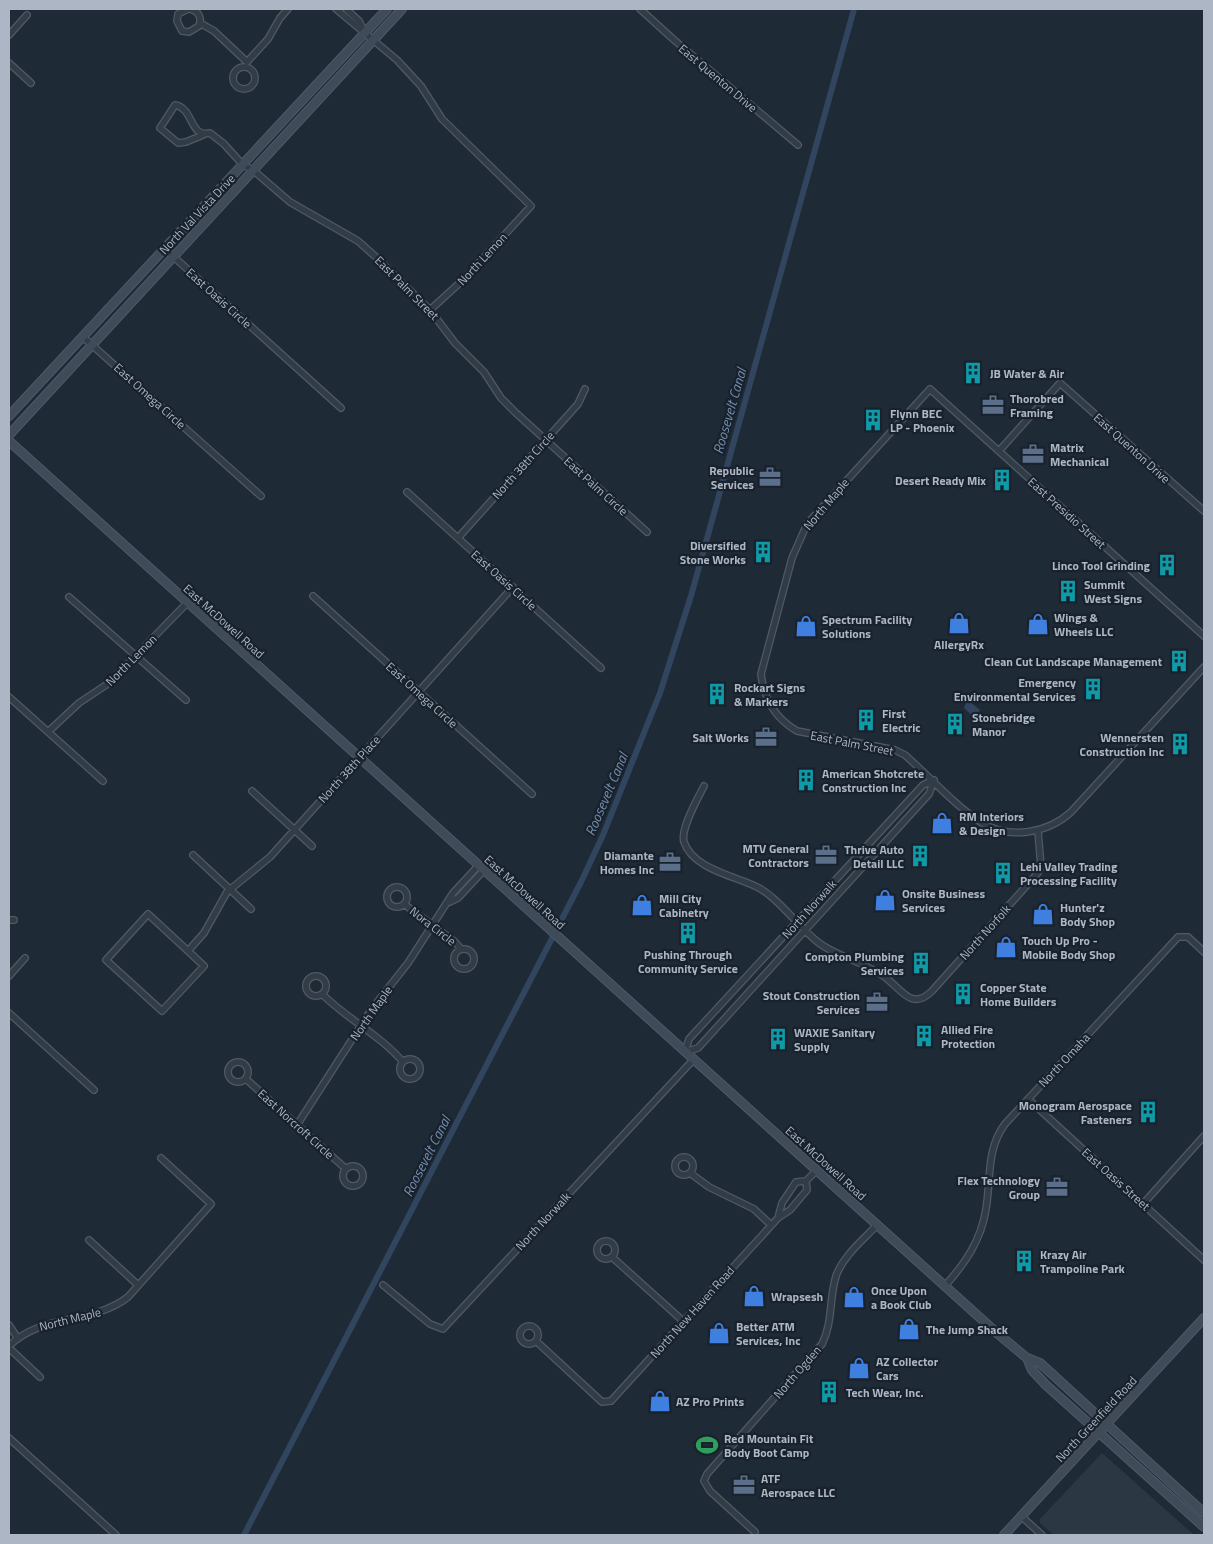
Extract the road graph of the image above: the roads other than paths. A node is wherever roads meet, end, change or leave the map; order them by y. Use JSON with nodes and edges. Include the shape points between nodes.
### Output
{"nodes":[{"id":1,"x":189,"y":9,"type":"edge"},
{"id":2,"x":288,"y":9,"type":"edge"},
{"id":3,"x":336,"y":9,"type":"edge"},
{"id":4,"x":346,"y":9,"type":"edge"},
{"id":5,"x":387,"y":9,"type":"edge"},
{"id":6,"x":402,"y":9,"type":"edge"},
{"id":7,"x":640,"y":9,"type":"edge"},
{"id":8,"x":27,"y":15,"type":"dead end"},
{"id":9,"x":200,"y":23,"type":"junction"},
{"id":10,"x":365,"y":33,"type":"junction"},
{"id":11,"x":9,"y":35,"type":"edge"},
{"id":12,"x":373,"y":40,"type":"junction"},
{"id":13,"x":9,"y":63,"type":"edge"},
{"id":14,"x":31,"y":83,"type":"dead end"},
{"id":15,"x":202,"y":135,"type":"junction"},
{"id":16,"x":798,"y":145,"type":"dead end"},
{"id":17,"x":243,"y":165,"type":"junction"},
{"id":18,"x":253,"y":170,"type":"junction"},
{"id":19,"x":165,"y":249,"type":"junction"},
{"id":20,"x":173,"y":256,"type":"junction"},
{"id":21,"x":430,"y":310,"type":"junction"},
{"id":22,"x":83,"y":337,"type":"junction"},
{"id":23,"x":92,"y":344,"type":"junction"},
{"id":24,"x":585,"y":389,"type":"dead end"},
{"id":25,"x":930,"y":389,"type":"joint"},
{"id":26,"x":341,"y":408,"type":"dead end"},
{"id":27,"x":9,"y":416,"type":"edge"},
{"id":28,"x":9,"y":435,"type":"edge"},
{"id":29,"x":9,"y":441,"type":"edge"},
{"id":30,"x":545,"y":441,"type":"junction"},
{"id":31,"x":999,"y":451,"type":"junction"},
{"id":32,"x":406,"y":492,"type":"dead end"},
{"id":33,"x":261,"y":496,"type":"dead end"},
{"id":34,"x":1204,"y":511,"type":"edge"},
{"id":35,"x":647,"y":532,"type":"dead end"},
{"id":36,"x":458,"y":538,"type":"junction"},
{"id":37,"x":513,"y":587,"type":"junction"},
{"id":38,"x":313,"y":596,"type":"dead end"},
{"id":39,"x":70,"y":597,"type":"dead end"},
{"id":40,"x":187,"y":603,"type":"junction"},
{"id":41,"x":1204,"y":636,"type":"edge"},
{"id":42,"x":136,"y":656,"type":"junction"},
{"id":43,"x":1204,"y":667,"type":"edge"},
{"id":44,"x":601,"y":668,"type":"dead end"},
{"id":45,"x":419,"y":692,"type":"junction"},
{"id":46,"x":9,"y":697,"type":"edge"},
{"id":47,"x":186,"y":700,"type":"dead end"},
{"id":48,"x":770,"y":704,"type":"joint"},
{"id":49,"x":48,"y":732,"type":"junction"},
{"id":50,"x":359,"y":758,"type":"junction"},
{"id":51,"x":934,"y":780,"type":"junction"},
{"id":52,"x":103,"y":781,"type":"dead end"},
{"id":53,"x":704,"y":786,"type":"dead end"},
{"id":54,"x":252,"y":791,"type":"dead end"},
{"id":55,"x":532,"y":794,"type":"dead end"},
{"id":56,"x":295,"y":830,"type":"junction"},
{"id":57,"x":1038,"y":831,"type":"junction"},
{"id":58,"x":871,"y":842,"type":"junction"},
{"id":59,"x":312,"y":846,"type":"dead end"},
{"id":60,"x":879,"y":849,"type":"junction"},
{"id":61,"x":193,"y":855,"type":"dead end"},
{"id":62,"x":481,"y":868,"type":"junction"},
{"id":63,"x":230,"y":890,"type":"junction"},
{"id":64,"x":404,"y":904,"type":"dead end"},
{"id":65,"x":251,"y":909,"type":"dead end"},
{"id":66,"x":433,"y":926,"type":"junction"},
{"id":67,"x":801,"y":927,"type":"junction"},
{"id":68,"x":461,"y":949,"type":"dead end"},
{"id":69,"x":188,"y":951,"type":"junction"},
{"id":70,"x":1204,"y":952,"type":"edge"},
{"id":71,"x":25,"y":958,"type":"dead end"},
{"id":72,"x":9,"y":976,"type":"edge"},
{"id":73,"x":322,"y":994,"type":"dead end"},
{"id":74,"x":9,"y":1013,"type":"edge"},
{"id":75,"x":361,"y":1026,"type":"junction"},
{"id":76,"x":685,"y":1052,"type":"junction"},
{"id":77,"x":694,"y":1059,"type":"junction"},
{"id":78,"x":403,"y":1062,"type":"dead end"},
{"id":79,"x":246,"y":1079,"type":"dead end"},
{"id":80,"x":94,"y":1090,"type":"dead end"},
{"id":81,"x":1028,"y":1099,"type":"junction"},
{"id":82,"x":297,"y":1125,"type":"junction"},
{"id":83,"x":1204,"y":1136,"type":"edge"},
{"id":84,"x":161,"y":1158,"type":"dead end"},
{"id":85,"x":346,"y":1169,"type":"dead end"},
{"id":86,"x":816,"y":1170,"type":"junction"},
{"id":87,"x":690,"y":1173,"type":"dead end"},
{"id":88,"x":806,"y":1181,"type":"junction"},
{"id":89,"x":1143,"y":1204,"type":"junction"},
{"id":90,"x":778,"y":1218,"type":"junction"},
{"id":91,"x":771,"y":1225,"type":"junction"},
{"id":92,"x":877,"y":1225,"type":"junction"},
{"id":93,"x":89,"y":1240,"type":"dead end"},
{"id":94,"x":612,"y":1257,"type":"dead end"},
{"id":95,"x":1204,"y":1260,"type":"edge"},
{"id":96,"x":138,"y":1285,"type":"junction"},
{"id":97,"x":383,"y":1286,"type":"dead end"},
{"id":98,"x":944,"y":1286,"type":"junction"},
{"id":99,"x":1204,"y":1318,"type":"edge"},
{"id":100,"x":683,"y":1321,"type":"junction"},
{"id":101,"x":9,"y":1325,"type":"edge"},
{"id":102,"x":17,"y":1338,"type":"junction"},
{"id":103,"x":536,"y":1341,"type":"dead end"},
{"id":104,"x":9,"y":1347,"type":"edge"},
{"id":105,"x":1027,"y":1358,"type":"junction"},
{"id":106,"x":40,"y":1377,"type":"dead end"},
{"id":107,"x":1106,"y":1424,"type":"junction"},
{"id":108,"x":1099,"y":1432,"type":"junction"},
{"id":109,"x":9,"y":1438,"type":"edge"},
{"id":110,"x":1204,"y":1513,"type":"edge"},
{"id":111,"x":1021,"y":1516,"type":"junction"},
{"id":112,"x":1204,"y":1527,"type":"edge"},
{"id":113,"x":755,"y":1532,"type":"dead end"},
{"id":114,"x":116,"y":1535,"type":"edge"},
{"id":115,"x":1004,"y":1535,"type":"edge"},
{"id":116,"x":1042,"y":1535,"type":"edge"}],
"edges":[{"from":1,"to":9,"type":"street","via":[[199,15]]},
{"from":1,"to":9,"type":"street","via":[[181,11],[177,18],[180,28],[186,32],[193,31]]},
{"from":2,"to":9,"type":"street","via":[[246,65],[214,31]]},
{"from":3,"to":10,"type":"street"},
{"from":4,"to":10,"type":"street","via":[[359,21]]},
{"from":5,"to":10,"type":"main road","name":"North Val Vista Drive"},
{"from":6,"to":12,"type":"main road","name":"North Val Vista Drive"},
{"from":7,"to":16,"type":"street","name":"East Quenton Drive"},
{"from":8,"to":11,"type":"street"},
{"from":10,"to":12,"type":"street"},
{"from":10,"to":17,"type":"main road","name":"North Val Vista Drive"},
{"from":12,"to":18,"type":"main road","name":"North Val Vista Drive"},
{"from":12,"to":21,"type":"street","name":"North Lemon","via":[[411,74],[448,126],[531,206],[465,278]]},
{"from":13,"to":14,"type":"street"},
{"from":15,"to":15,"type":"street","via":[[196,132],[189,114],[181,106],[175,105],[160,128],[178,143]]},
{"from":15,"to":17,"type":"street","name":"East Palm Street","via":[[210,133],[217,138]]},
{"from":17,"to":18,"type":"street","name":"East Palm Street"},
{"from":17,"to":19,"type":"main road","name":"North Val Vista Drive"},
{"from":18,"to":20,"type":"main road","name":"North Val Vista Drive"},
{"from":18,"to":21,"type":"street","name":"East Palm Street","via":[[290,202],[358,241]]},
{"from":19,"to":20,"type":"street","name":"East Oasis Circle"},
{"from":19,"to":22,"type":"main road","name":"North Val Vista Drive"},
{"from":20,"to":23,"type":"main road","name":"North Val Vista Drive"},
{"from":20,"to":26,"type":"street","name":"East Oasis Circle"},
{"from":21,"to":30,"type":"street","name":"East Palm Street","via":[[455,343],[484,372],[501,398]]},
{"from":22,"to":23,"type":"street","name":"East Omega Circle"},
{"from":22,"to":27,"type":"main road","name":"North Val Vista Drive"},
{"from":23,"to":28,"type":"main road","name":"North Val Vista Drive"},
{"from":23,"to":33,"type":"street","name":"East Omega Circle"},
{"from":24,"to":30,"type":"street","name":"North 38th Circle","via":[[578,404]]},
{"from":25,"to":31,"type":"street","name":"East Presidio Street"},
{"from":25,"to":48,"type":"street","name":"North Maple","via":[[816,512],[799,538],[763,662],[762,683]]},
{"from":29,"to":40,"type":"main road","name":"East McDowell Road"},
{"from":30,"to":35,"type":"street","name":"East Palm Circle"},
{"from":30,"to":36,"type":"street","name":"North 38th Circle"},
{"from":31,"to":34,"type":"street","name":"East Quenton Drive","via":[[1060,384]]},
{"from":31,"to":41,"type":"street","name":"East Presidio Street"},
{"from":32,"to":36,"type":"street","name":"East Oasis Circle"},
{"from":36,"to":37,"type":"street","name":"East Oasis Circle"},
{"from":37,"to":44,"type":"street","name":"East Oasis Circle"},
{"from":37,"to":45,"type":"street","name":"North 38th Place"},
{"from":38,"to":45,"type":"street","name":"East Omega Circle"},
{"from":39,"to":42,"type":"street"},
{"from":40,"to":42,"type":"street","name":"North Lemon"},
{"from":40,"to":50,"type":"main road","name":"East McDowell Road"},
{"from":42,"to":47,"type":"street"},
{"from":42,"to":49,"type":"street","name":"North Lemon","via":[[110,683],[79,703]]},
{"from":43,"to":57,"type":"street","via":[[1062,821]]},
{"from":45,"to":50,"type":"street","name":"North 38th Place"},
{"from":45,"to":55,"type":"street","name":"East Omega Circle"},
{"from":46,"to":49,"type":"street"},
{"from":48,"to":51,"type":"street","name":"East Palm Street","via":[[781,720],[797,731],[895,750]]},
{"from":49,"to":52,"type":"street"},
{"from":50,"to":56,"type":"street","name":"North 38th Place"},
{"from":50,"to":62,"type":"main road","name":"East McDowell Road"},
{"from":51,"to":57,"type":"street","name":"East Palm Street","via":[[984,824],[1008,832]]},
{"from":51,"to":58,"type":"street","name":"North Norwalk","via":[[923,785]]},
{"from":51,"to":60,"type":"street","name":"North Norwalk","via":[[929,794]]},
{"from":53,"to":67,"type":"street","via":[[685,826],[684,841],[691,853],[706,866],[757,887]]},
{"from":54,"to":56,"type":"street"},
{"from":56,"to":59,"type":"street"},
{"from":56,"to":63,"type":"street","name":"North 38th Place","via":[[270,857]]},
{"from":57,"to":67,"type":"street","name":"North Norfolk","via":[[1041,867],[1037,874],[926,997],[909,998],[881,974],[834,953]]},
{"from":58,"to":60,"type":"street"},
{"from":58,"to":67,"type":"street","name":"North Norwalk"},
{"from":60,"to":67,"type":"street","name":"North Norwalk"},
{"from":61,"to":63,"type":"street"},
{"from":62,"to":66,"type":"street","name":"North Maple","via":[[453,893]]},
{"from":62,"to":76,"type":"main road","name":"East McDowell Road"},
{"from":63,"to":65,"type":"street"},
{"from":63,"to":69,"type":"street","name":"North 38th Place","via":[[204,934]]},
{"from":64,"to":66,"type":"street","name":"Nora Circle"},
{"from":66,"to":68,"type":"street","name":"Nora Circle"},
{"from":66,"to":75,"type":"street","name":"North Maple"},
{"from":67,"to":76,"type":"street","name":"North Norwalk","via":[[689,1039]]},
{"from":67,"to":76,"type":"street","name":"North Norwalk","via":[[698,1048]]},
{"from":69,"to":69,"type":"street","via":[[204,966],[162,1012],[106,960],[148,914]]},
{"from":70,"to":81,"type":"street","name":"North Omaha","via":[[1184,936],[1178,937]]},
{"from":71,"to":72,"type":"street"},
{"from":73,"to":75,"type":"street"},
{"from":74,"to":80,"type":"street"},
{"from":75,"to":78,"type":"street"},
{"from":75,"to":82,"type":"street","name":"North Maple"},
{"from":76,"to":77,"type":"main road","name":"East McDowell Road"},
{"from":77,"to":86,"type":"main road","name":"East McDowell Road"},
{"from":77,"to":97,"type":"street","name":"North Norwalk","via":[[443,1329],[430,1324]]},
{"from":79,"to":82,"type":"street","name":"East Norcroft Circle"},
{"from":81,"to":89,"type":"street","name":"East Oasis Street"},
{"from":81,"to":98,"type":"street","name":"North Omaha","via":[[995,1140],[980,1234],[963,1265]]},
{"from":82,"to":85,"type":"street","name":"East Norcroft Circle"},
{"from":83,"to":89,"type":"street"},
{"from":84,"to":96,"type":"street","name":"North Maple","via":[[211,1204]]},
{"from":86,"to":88,"type":"street","name":"North New Haven Road"},
{"from":86,"to":92,"type":"main road","name":"East McDowell Road"},
{"from":87,"to":91,"type":"street","via":[[709,1187],[754,1209]]},
{"from":88,"to":90,"type":"street","name":"North New Haven Road","via":[[807,1190],[790,1210]]},
{"from":88,"to":90,"type":"street","name":"North New Haven Road","via":[[796,1182],[782,1203]]},
{"from":89,"to":95,"type":"street","name":"East Oasis Street"},
{"from":90,"to":91,"type":"street","name":"North New Haven Road"},
{"from":91,"to":100,"type":"street","name":"North New Haven Road"},
{"from":92,"to":98,"type":"main road","name":"East McDowell Road"},
{"from":92,"to":113,"type":"street","name":"North Ogden","via":[[842,1264],[836,1277],[829,1327],[822,1344],[712,1466],[704,1481],[710,1491]]},
{"from":93,"to":96,"type":"street"},
{"from":94,"to":100,"type":"street"},
{"from":96,"to":102,"type":"street","name":"North Maple","via":[[128,1297],[106,1310],[52,1322]]},
{"from":98,"to":105,"type":"main road","name":"East McDowell Road"},
{"from":99,"to":107,"type":"main road","name":"North Greenfield Road"},
{"from":100,"to":103,"type":"street","name":"North New Haven Road","via":[[611,1401],[602,1402]]},
{"from":101,"to":102,"type":"street"},
{"from":102,"to":104,"type":"street","name":"North Maple"},
{"from":104,"to":106,"type":"street"},
{"from":105,"to":107,"type":"main road","name":"East McDowell Road","via":[[1040,1363]]},
{"from":105,"to":108,"type":"main road","name":"East McDowell Road","via":[[1032,1370]]},
{"from":107,"to":108,"type":"main road","name":"North Greenfield Road"},
{"from":107,"to":110,"type":"main road","name":"East McDowell Road"},
{"from":108,"to":111,"type":"main road","name":"North Greenfield Road"},
{"from":108,"to":112,"type":"main road","name":"East McDowell Road"},
{"from":109,"to":114,"type":"street"},
{"from":111,"to":115,"type":"main road","name":"North Greenfield Road"},
{"from":111,"to":116,"type":"street"}]}
